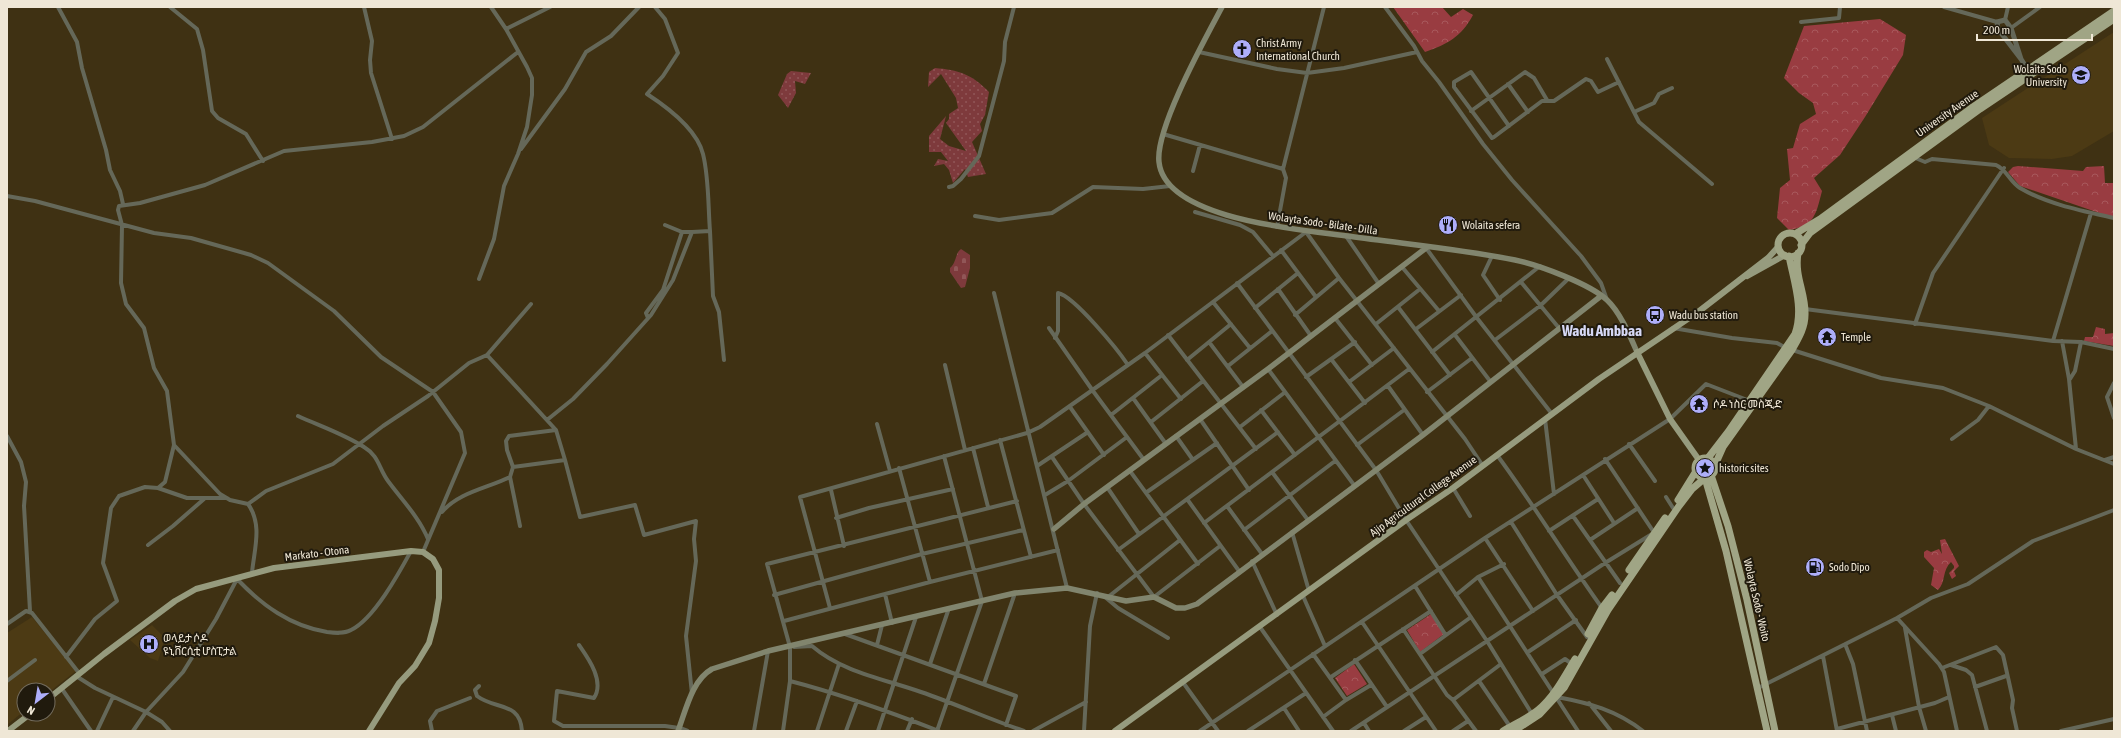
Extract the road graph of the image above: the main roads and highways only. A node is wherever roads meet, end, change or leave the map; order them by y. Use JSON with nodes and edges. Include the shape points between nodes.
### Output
{"nodes":[{"id":1,"x":1222,"y":7,"type":"edge"},
{"id":2,"x":2114,"y":14,"type":"edge"},
{"id":3,"x":1912,"y":155,"type":"junction"},
{"id":4,"x":1795,"y":234,"type":"junction"},
{"id":5,"x":1801,"y":245,"type":"junction"},
{"id":6,"x":1778,"y":247,"type":"junction"},
{"id":7,"x":1426,"y":248,"type":"junction"},
{"id":8,"x":1798,"y":253,"type":"junction"},
{"id":9,"x":1787,"y":256,"type":"junction"},
{"id":10,"x":1743,"y":278,"type":"junction"},
{"id":11,"x":1601,"y":296,"type":"junction"},
{"id":12,"x":1789,"y":349,"type":"junction"},
{"id":13,"x":1637,"y":352,"type":"junction"},
{"id":14,"x":1751,"y":402,"type":"junction"},
{"id":15,"x":1708,"y":458,"type":"junction"},
{"id":16,"x":1699,"y":460,"type":"junction"},
{"id":17,"x":1715,"y":465,"type":"junction"},
{"id":18,"x":1696,"y":471,"type":"junction"},
{"id":19,"x":1708,"y":477,"type":"junction"},
{"id":20,"x":1054,"y":529,"type":"road end"},
{"id":21,"x":1656,"y":535,"type":"junction"},
{"id":22,"x":1761,"y":687,"type":"junction"},
{"id":23,"x":56,"y":694,"type":"edge"},
{"id":24,"x":1555,"y":695,"type":"junction"},
{"id":25,"x":20,"y":722,"type":"edge"},
{"id":26,"x":679,"y":730,"type":"edge"},
{"id":27,"x":1512,"y":730,"type":"edge"},
{"id":28,"x":8,"y":731,"type":"edge"},
{"id":29,"x":369,"y":731,"type":"edge"},
{"id":30,"x":1114,"y":731,"type":"edge"},
{"id":31,"x":1503,"y":731,"type":"edge"},
{"id":32,"x":1767,"y":731,"type":"edge"},
{"id":33,"x":1775,"y":731,"type":"edge"}],
"edges":[{"from":1,"to":7,"type":"main road","name":"Wolayta Sodo - Bilate - Dilla","via":[[1173,107],[1163,134],[1158,162],[1170,186],[1184,197],[1208,208],[1253,222],[1306,232]]},
{"from":2,"to":3,"type":"highway","name":"University Avenue"},
{"from":2,"to":3,"type":"highway","name":"University Avenue","via":[[1970,109]]},
{"from":3,"to":4,"type":"highway","name":"University Avenue"},
{"from":3,"to":5,"type":"highway","name":"University Avenue","via":[[1810,233]]},
{"from":4,"to":5,"type":"highway"},
{"from":4,"to":6,"type":"highway","via":[[1782,235]]},
{"from":5,"to":8,"type":"highway"},
{"from":6,"to":9,"type":"highway"},
{"from":6,"to":10,"type":"main road"},
{"from":7,"to":11,"type":"main road","name":"Wolayta Sodo - Bilate - Dilla","via":[[1492,256],[1540,266]]},
{"from":7,"to":20,"type":"main road"},
{"from":8,"to":9,"type":"highway"},
{"from":8,"to":12,"type":"highway","via":[[1796,265],[1805,309],[1804,325]]},
{"from":9,"to":10,"type":"main road"},
{"from":9,"to":12,"type":"highway","via":[[1799,316]]},
{"from":10,"to":13,"type":"main road","name":"Ajip Agricultural College Avenue"},
{"from":11,"to":13,"type":"main road","name":"Wolayta Sodo - Bilate - Dilla","via":[[1607,300],[1629,332]]},
{"from":11,"to":26,"type":"main road","via":[[1423,435],[1197,604],[1176,608],[1154,597],[1126,601],[1067,588],[1015,593],[768,652],[712,669],[701,677]]},
{"from":12,"to":14,"type":"highway"},
{"from":13,"to":16,"type":"main road","via":[[1670,419]]},
{"from":13,"to":30,"type":"main road","name":"Ajip Agricultural College Avenue","via":[[1454,488]]},
{"from":14,"to":15,"type":"highway"},
{"from":14,"to":17,"type":"highway"},
{"from":15,"to":16,"type":"highway"},
{"from":15,"to":17,"type":"highway"},
{"from":16,"to":18,"type":"highway"},
{"from":17,"to":19,"type":"highway","via":[[1715,471]]},
{"from":18,"to":19,"type":"highway","via":[[1699,476]]},
{"from":18,"to":21,"type":"highway"},
{"from":19,"to":21,"type":"highway","via":[[1692,489]]},
{"from":19,"to":22,"type":"highway","name":"Wolayta Sodo - Woito"},
{"from":21,"to":24,"type":"highway","via":[[1602,608]]},
{"from":21,"to":24,"type":"highway","via":[[1608,610],[1564,688]]},
{"from":22,"to":32,"type":"highway","name":"Wolayta Sodo - Woito"},
{"from":22,"to":33,"type":"highway","name":"Wolayta Sodo - Woito"},
{"from":23,"to":29,"type":"main road","name":"Markato - Otona","via":[[175,601],[202,587],[274,568],[411,551],[423,552],[433,559],[439,570],[439,598],[429,643],[415,666],[399,683]]},
{"from":24,"to":27,"type":"highway"},
{"from":24,"to":27,"type":"highway","via":[[1540,714]]},
{"from":25,"to":28,"type":"main road"},
{"from":27,"to":31,"type":"highway"}]}
